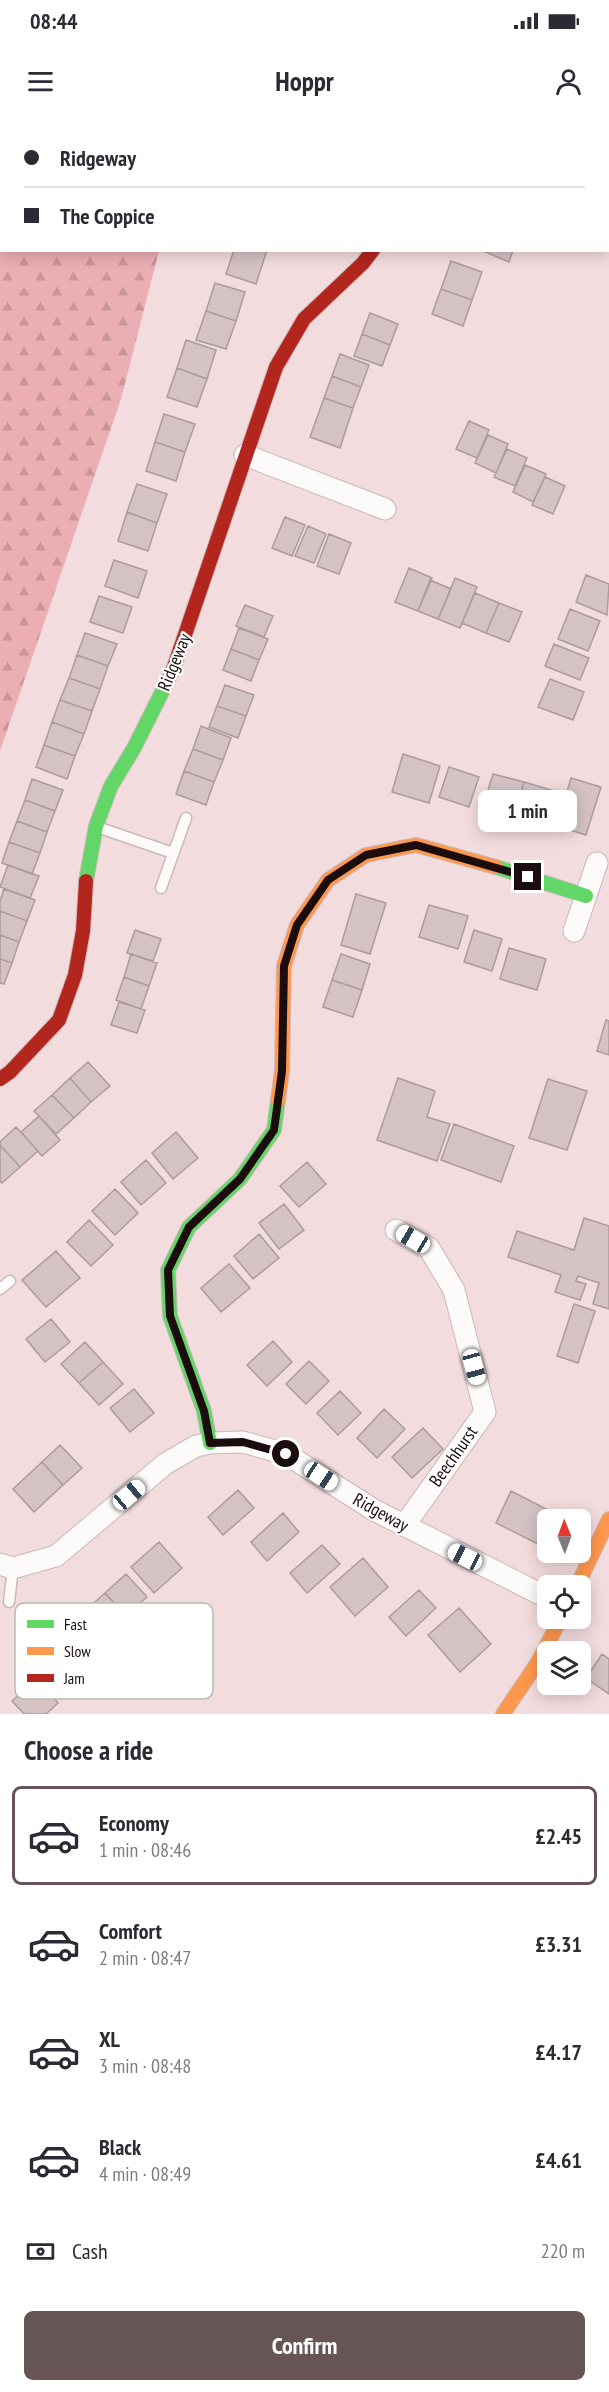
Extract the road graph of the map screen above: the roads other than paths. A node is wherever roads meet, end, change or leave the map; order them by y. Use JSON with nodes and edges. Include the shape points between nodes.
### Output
{"nodes":[{"id":1,"x":371,"y":252,"type":"edge"},
{"id":2,"x":245,"y":455,"type":"junction"},
{"id":3,"x":385,"y":509,"type":"dead end"},
{"id":4,"x":186,"y":818,"type":"dead end"},
{"id":5,"x":96,"y":826,"type":"junction"},
{"id":6,"x":173,"y":852,"type":"junction"},
{"id":7,"x":597,"y":863,"type":"dead end"},
{"id":8,"x":161,"y":888,"type":"dead end"},
{"id":9,"x":586,"y":896,"type":"junction"},
{"id":10,"x":574,"y":931,"type":"dead end"},
{"id":11,"x":0,"y":1079,"type":"edge"},
{"id":12,"x":396,"y":1230,"type":"dead end"},
{"id":13,"x":10,"y":1281,"type":"dead end"},
{"id":14,"x":0,"y":1289,"type":"edge"},
{"id":15,"x":210,"y":1443,"type":"junction"},
{"id":16,"x":609,"y":1519,"type":"edge"},
{"id":17,"x":404,"y":1526,"type":"junction"},
{"id":18,"x":6,"y":1566,"type":"edge"},
{"id":19,"x":582,"y":1575,"type":"edge"},
{"id":20,"x":537,"y":1592,"type":"edge"},
{"id":21,"x":9,"y":1602,"type":"dead end"},
{"id":22,"x":555,"y":1629,"type":"edge"},
{"id":23,"x":503,"y":1714,"type":"edge"}],
"edges":[{"from":1,"to":2,"type":"street","name":"Ridgeway","via":[[304,319],[276,368]]},
{"from":2,"to":3,"type":"street"},
{"from":2,"to":5,"type":"street","name":"Ridgeway","via":[[175,666],[111,786]]},
{"from":4,"to":6,"type":"lane"},
{"from":5,"to":6,"type":"lane"},
{"from":5,"to":11,"type":"street","name":"Ridgeway","via":[[75,975],[59,1020]]},
{"from":6,"to":8,"type":"lane"},
{"from":7,"to":9,"type":"street"},
{"from":9,"to":10,"type":"street"},
{"from":9,"to":15,"type":"street","via":[[416,845],[366,855],[328,880],[297,925],[284,966],[282,1071],[274,1130],[240,1179],[189,1227],[168,1270],[170,1316],[204,1411]]},
{"from":12,"to":17,"type":"street","name":"Beechhurst","via":[[429,1248],[454,1290],[484,1412]]},
{"from":13,"to":14,"type":"lane"},
{"from":15,"to":17,"type":"street","name":"Ridgeway","via":[[243,1442],[286,1454]]},
{"from":15,"to":18,"type":"street","name":"Ridgeway","via":[[196,1446],[165,1464],[56,1556]]},
{"from":16,"to":19,"type":"street"},
{"from":17,"to":20,"type":"street","name":"Ridgeway"},
{"from":18,"to":21,"type":"lane"},
{"from":22,"to":23,"type":"street"}]}
